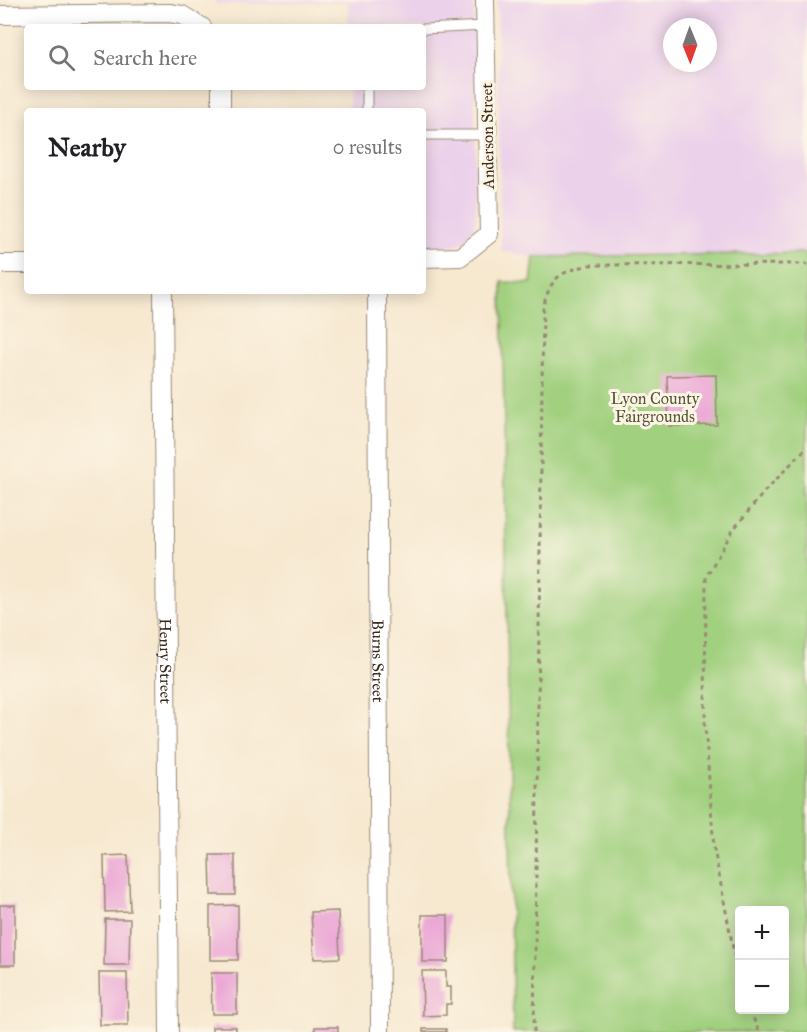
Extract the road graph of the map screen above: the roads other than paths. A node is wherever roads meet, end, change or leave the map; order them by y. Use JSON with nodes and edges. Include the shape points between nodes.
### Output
{"nodes":[{"id":1,"x":485,"y":0,"type":"edge"},
{"id":2,"x":0,"y":15,"type":"edge"},
{"id":3,"x":197,"y":24,"type":"edge"},
{"id":4,"x":486,"y":26,"type":"junction"},
{"id":5,"x":426,"y":29,"type":"edge"},
{"id":6,"x":221,"y":90,"type":"edge"},
{"id":7,"x":367,"y":90,"type":"edge"},
{"id":8,"x":221,"y":108,"type":"edge"},
{"id":9,"x":367,"y":108,"type":"edge"},
{"id":10,"x":426,"y":135,"type":"edge"},
{"id":11,"x":487,"y":135,"type":"junction"},
{"id":12,"x":426,"y":258,"type":"edge"},
{"id":13,"x":0,"y":264,"type":"edge"},
{"id":14,"x":24,"y":264,"type":"edge"},
{"id":15,"x":163,"y":294,"type":"edge"},
{"id":16,"x":377,"y":294,"type":"edge"},
{"id":17,"x":169,"y":1032,"type":"edge"},
{"id":18,"x":380,"y":1032,"type":"edge"}],
"edges":[{"from":1,"to":4,"type":"street","name":"Anderson Street"},
{"from":2,"to":3,"type":"street","via":[[169,13]]},
{"from":4,"to":5,"type":"lane"},
{"from":4,"to":11,"type":"street","name":"Anderson Street"},
{"from":6,"to":8,"type":"street"},
{"from":7,"to":9,"type":"lane"},
{"from":10,"to":11,"type":"lane"},
{"from":11,"to":12,"type":"street","name":"Anderson Street","via":[[489,234],[460,257]]},
{"from":13,"to":14,"type":"street"},
{"from":15,"to":17,"type":"street","name":"Henry Street"},
{"from":16,"to":18,"type":"street","name":"Burns Street"}]}
